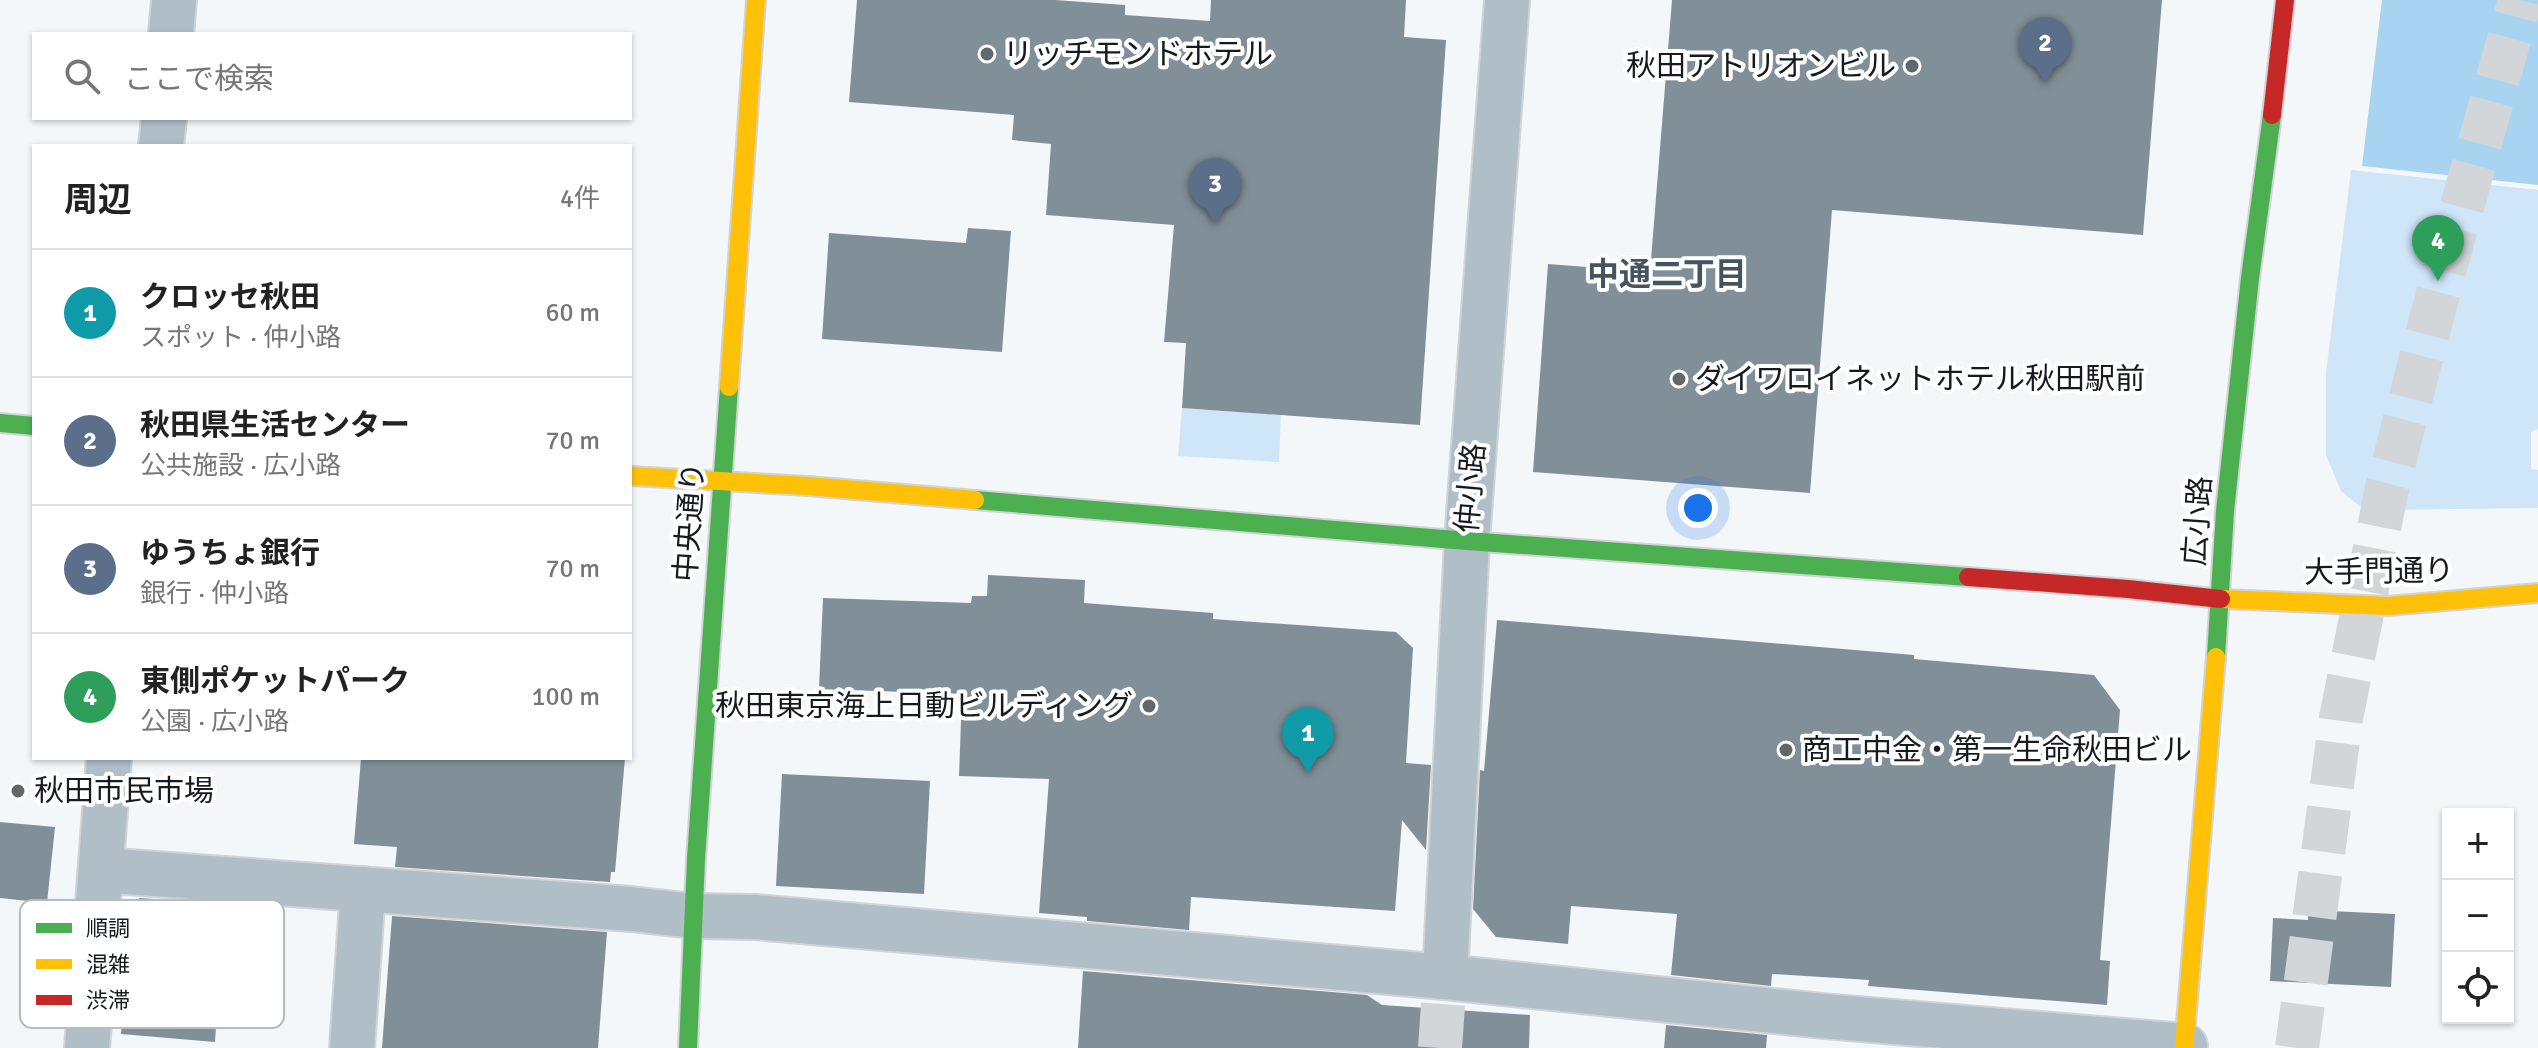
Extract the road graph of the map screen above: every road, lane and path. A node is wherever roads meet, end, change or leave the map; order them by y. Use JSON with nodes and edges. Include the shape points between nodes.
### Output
{"nodes":[{"id":1,"x":174,"y":0,"type":"edge"},
{"id":2,"x":756,"y":0,"type":"edge"},
{"id":3,"x":1507,"y":0,"type":"edge"},
{"id":4,"x":2285,"y":0,"type":"edge"},
{"id":5,"x":171,"y":32,"type":"edge"},
{"id":6,"x":164,"y":120,"type":"edge"},
{"id":7,"x":161,"y":144,"type":"edge"},
{"id":8,"x":0,"y":423,"type":"edge"},
{"id":9,"x":32,"y":426,"type":"edge"},
{"id":10,"x":632,"y":476,"type":"edge"},
{"id":11,"x":721,"y":481,"type":"junction"},
{"id":12,"x":1467,"y":541,"type":"junction"},
{"id":13,"x":2538,"y":593,"type":"edge"},
{"id":14,"x":2221,"y":599,"type":"junction"},
{"id":15,"x":109,"y":760,"type":"edge"},
{"id":16,"x":101,"y":870,"type":"junction"},
{"id":17,"x":363,"y":889,"type":"junction"},
{"id":18,"x":99,"y":900,"type":"edge"},
{"id":19,"x":693,"y":916,"type":"junction"},
{"id":20,"x":1445,"y":977,"type":"junction"},
{"id":21,"x":89,"y":1028,"type":"edge"},
{"id":22,"x":2184,"y":1047,"type":"edge"},
{"id":23,"x":87,"y":1048,"type":"edge"},
{"id":24,"x":352,"y":1048,"type":"edge"},
{"id":25,"x":688,"y":1048,"type":"edge"}],
"edges":[{"from":1,"to":5,"type":"street"},
{"from":2,"to":11,"type":"street","name":"中央通り"},
{"from":3,"to":12,"type":"street","name":"仲小路"},
{"from":4,"to":14,"type":"street","name":"広小路","via":[[2233,429]]},
{"from":6,"to":7,"type":"street"},
{"from":8,"to":9,"type":"street"},
{"from":10,"to":11,"type":"street","name":"大手門通り"},
{"from":11,"to":12,"type":"street","name":"大手門通り"},
{"from":11,"to":19,"type":"street","name":"中央通り"},
{"from":12,"to":14,"type":"street","name":"大手門通り"},
{"from":12,"to":20,"type":"street","name":"仲小路"},
{"from":13,"to":14,"type":"street","name":"大手門通り","via":[[2388,606]]},
{"from":14,"to":22,"type":"street","name":"広小路"},
{"from":15,"to":16,"type":"street"},
{"from":16,"to":17,"type":"street"},
{"from":16,"to":18,"type":"street"},
{"from":17,"to":19,"type":"street"},
{"from":17,"to":24,"type":"street"},
{"from":19,"to":20,"type":"street","via":[[771,918]]},
{"from":19,"to":25,"type":"street","name":"中央通り"},
{"from":20,"to":22,"type":"street"},
{"from":21,"to":23,"type":"street"}]}
